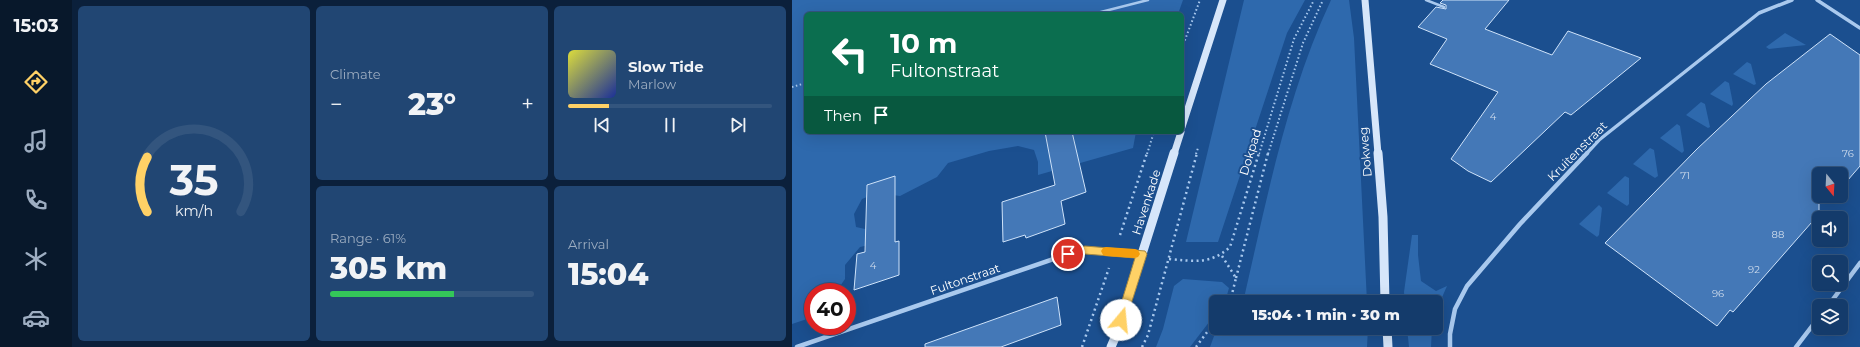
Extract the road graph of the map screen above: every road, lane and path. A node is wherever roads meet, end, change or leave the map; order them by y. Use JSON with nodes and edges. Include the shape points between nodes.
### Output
{"nodes":[{"id":1,"x":1148,"y":0,"type":"edge"},
{"id":2,"x":1200,"y":0,"type":"edge"},
{"id":3,"x":1223,"y":0,"type":"edge"},
{"id":4,"x":1314,"y":0,"type":"edge"},
{"id":5,"x":1323,"y":0,"type":"edge"},
{"id":6,"x":1365,"y":0,"type":"edge"},
{"id":7,"x":1426,"y":0,"type":"edge"},
{"id":8,"x":1792,"y":0,"type":"edge"},
{"id":9,"x":1817,"y":0,"type":"edge"},
{"id":10,"x":1444,"y":7,"type":"dead end"},
{"id":11,"x":1101,"y":12,"type":"edge"},
{"id":12,"x":1860,"y":28,"type":"edge"},
{"id":13,"x":1184,"y":43,"type":"edge"},
{"id":14,"x":804,"y":83,"type":"edge"},
{"id":15,"x":792,"y":86,"type":"edge"},
{"id":16,"x":1184,"y":121,"type":"edge"},
{"id":17,"x":1153,"y":134,"type":"edge"},
{"id":18,"x":1179,"y":134,"type":"edge"},
{"id":19,"x":1171,"y":248,"type":"dead end"},
{"id":20,"x":1114,"y":252,"type":"junction"},
{"id":21,"x":1142,"y":254,"type":"junction"},
{"id":22,"x":1222,"y":256,"type":"junction"},
{"id":23,"x":1168,"y":259,"type":"junction"},
{"id":24,"x":1860,"y":263,"type":"edge"},
{"id":25,"x":1236,"y":278,"type":"junction"},
{"id":26,"x":1232,"y":295,"type":"edge"},
{"id":27,"x":1385,"y":295,"type":"edge"},
{"id":28,"x":1833,"y":299,"type":"edge"},
{"id":29,"x":1812,"y":326,"type":"edge"},
{"id":30,"x":1209,"y":329,"type":"edge"},
{"id":31,"x":1387,"y":335,"type":"edge"},
{"id":32,"x":798,"y":347,"type":"edge"},
{"id":33,"x":1082,"y":347,"type":"edge"},
{"id":34,"x":1111,"y":347,"type":"edge"},
{"id":35,"x":1142,"y":347,"type":"edge"},
{"id":36,"x":1196,"y":347,"type":"edge"},
{"id":37,"x":1388,"y":347,"type":"edge"},
{"id":38,"x":1450,"y":347,"type":"edge"},
{"id":39,"x":1796,"y":347,"type":"edge"}],
"edges":[{"from":1,"to":11,"type":"lane"},
{"from":2,"to":13,"type":"path"},
{"from":3,"to":16,"type":"street"},
{"from":4,"to":22,"type":"path","name":"Dokpad","via":[[1294,39],[1230,247]]},
{"from":5,"to":25,"type":"path","via":[[1303,43],[1266,160]]},
{"from":6,"to":27,"type":"street","name":"Dokweg","via":[[1383,217]]},
{"from":7,"to":10,"type":"lane"},
{"from":8,"to":38,"type":"street","name":"Kruitenstraat","via":[[1759,13],[1599,140],[1520,224],[1467,286],[1455,309]]},
{"from":9,"to":12,"type":"street"},
{"from":14,"to":15,"type":"path"},
{"from":17,"to":20,"type":"path"},
{"from":18,"to":21,"type":"street","name":"Havenkade"},
{"from":19,"to":23,"type":"path"},
{"from":20,"to":21,"type":"street","name":"Fultonstraat"},
{"from":20,"to":32,"type":"street","name":"Fultonstraat","via":[[1085,250],[1068,254]]},
{"from":20,"to":33,"type":"path"},
{"from":21,"to":34,"type":"street","name":"Havenkade"},
{"from":22,"to":23,"type":"path","via":[[1202,262]]},
{"from":22,"to":25,"type":"path"},
{"from":23,"to":35,"type":"path","via":[[1148,335]]},
{"from":24,"to":28,"type":"street"},
{"from":25,"to":26,"type":"path"},
{"from":29,"to":39,"type":"street"},
{"from":30,"to":36,"type":"path"},
{"from":31,"to":37,"type":"street"}]}
